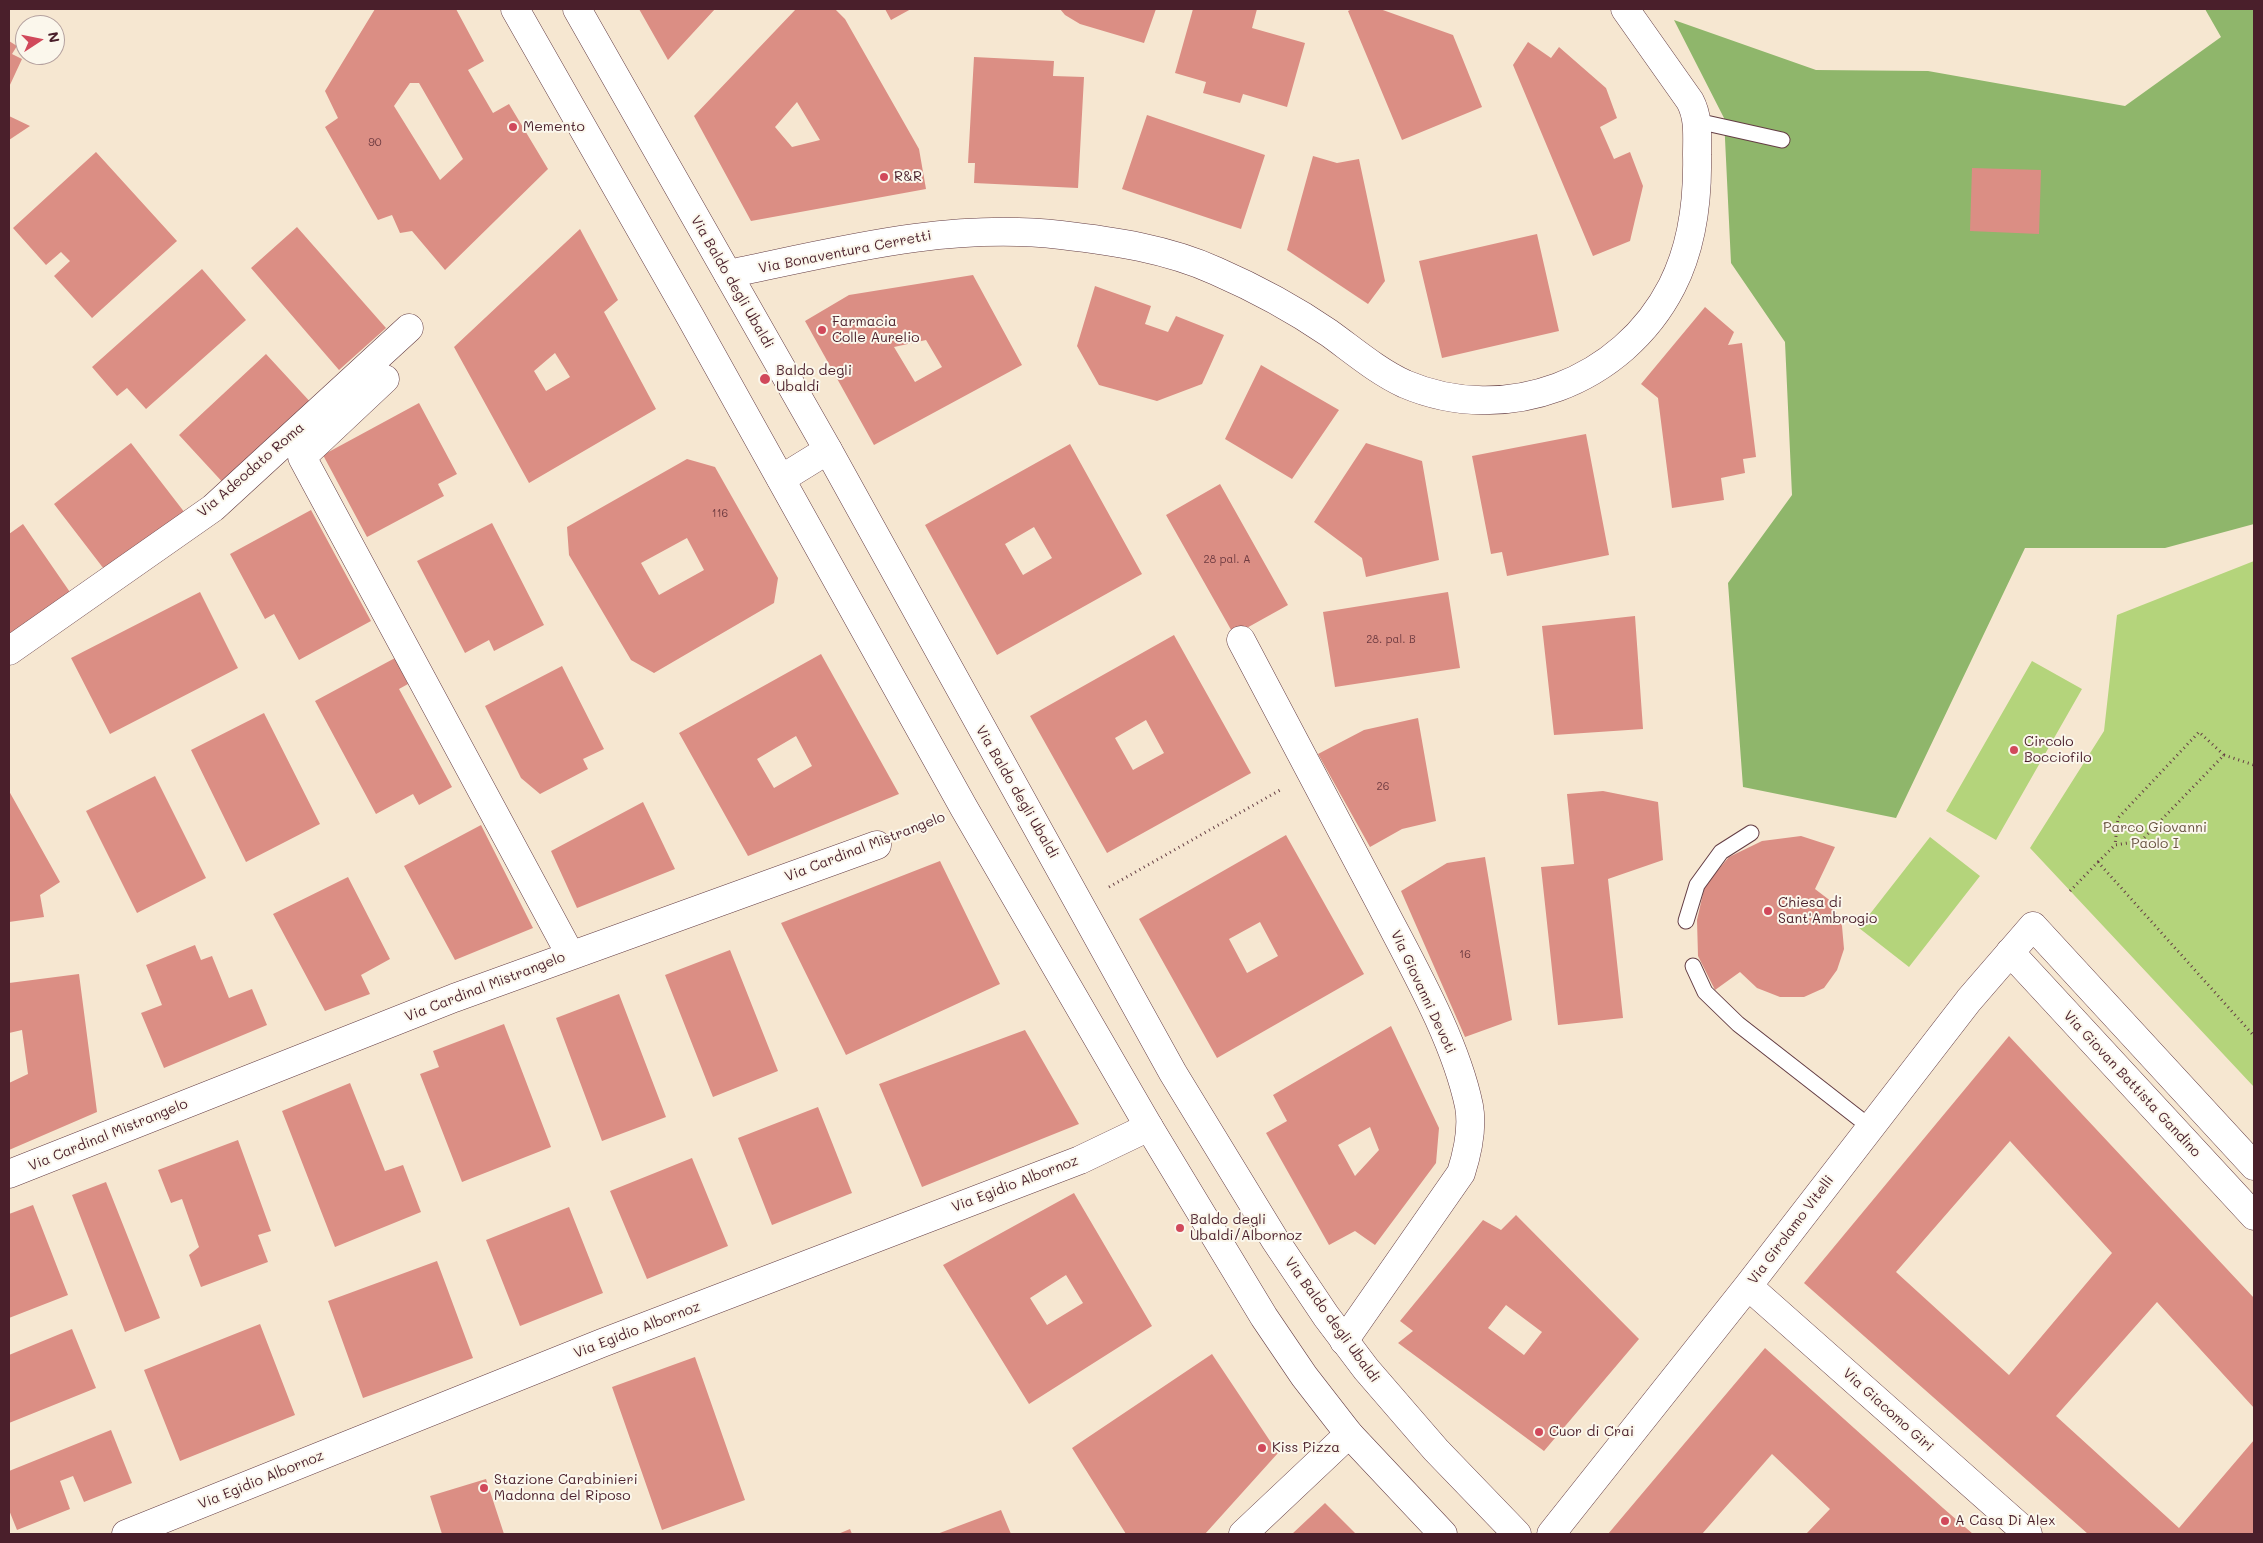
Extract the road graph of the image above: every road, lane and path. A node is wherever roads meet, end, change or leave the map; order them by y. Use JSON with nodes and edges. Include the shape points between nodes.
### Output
{"nodes":[{"id":1,"x":515,"y":9,"type":"edge"},
{"id":2,"x":577,"y":9,"type":"edge"},
{"id":3,"x":1625,"y":9,"type":"edge"},
{"id":4,"x":1697,"y":121,"type":"junction"},
{"id":5,"x":1782,"y":140,"type":"dead end"},
{"id":6,"x":728,"y":274,"type":"junction"},
{"id":7,"x":409,"y":328,"type":"dead end"},
{"id":8,"x":385,"y":379,"type":"dead end"},
{"id":9,"x":828,"y":450,"type":"junction"},
{"id":10,"x":781,"y":479,"type":"junction"},
{"id":11,"x":1241,"y":640,"type":"dead end"},
{"id":12,"x":9,"y":651,"type":"edge"},
{"id":13,"x":2224,"y":754,"type":"junction"},
{"id":14,"x":2254,"y":765,"type":"edge"},
{"id":15,"x":1311,"y":774,"type":"junction"},
{"id":16,"x":964,"y":808,"type":"junction"},
{"id":17,"x":1751,"y":833,"type":"dead end"},
{"id":18,"x":877,"y":844,"type":"joint"},
{"id":19,"x":2115,"y":845,"type":"junction"},
{"id":20,"x":2098,"y":862,"type":"junction"},
{"id":21,"x":2070,"y":891,"type":"dead end"},
{"id":22,"x":1080,"y":904,"type":"junction"},
{"id":23,"x":1686,"y":921,"type":"dead end"},
{"id":24,"x":2010,"y":952,"type":"junction"},
{"id":25,"x":570,"y":954,"type":"junction"},
{"id":26,"x":1693,"y":966,"type":"dead end"},
{"id":27,"x":2254,"y":1036,"type":"edge"},
{"id":28,"x":1870,"y":1127,"type":"junction"},
{"id":29,"x":1149,"y":1128,"type":"junction"},
{"id":30,"x":2254,"y":1166,"type":"edge"},
{"id":31,"x":9,"y":1174,"type":"edge"},
{"id":32,"x":2254,"y":1216,"type":"edge"},
{"id":33,"x":1748,"y":1286,"type":"junction"},
{"id":34,"x":1344,"y":1341,"type":"junction"},
{"id":35,"x":1349,"y":1434,"type":"junction"},
{"id":36,"x":126,"y":1534,"type":"edge"},
{"id":37,"x":1243,"y":1534,"type":"edge"},
{"id":38,"x":1443,"y":1534,"type":"edge"},
{"id":39,"x":1517,"y":1534,"type":"edge"},
{"id":40,"x":1551,"y":1534,"type":"edge"},
{"id":41,"x":2028,"y":1534,"type":"edge"}],
"edges":[{"from":1,"to":10,"type":"street"},
{"from":2,"to":6,"type":"street","name":"Via Baldo degli Ubaldi"},
{"from":3,"to":4,"type":"street","via":[[1690,101]]},
{"from":4,"to":5,"type":"lane"},
{"from":4,"to":6,"type":"street","name":"Via Bonaventura Cerretti","via":[[1698,174],[1691,233],[1676,278],[1660,307],[1635,338],[1597,370],[1571,383],[1528,397],[1463,398],[1408,385],[1387,375],[1304,318],[1214,270],[1182,258],[1104,241],[1005,232],[950,233],[902,238]]},
{"from":6,"to":9,"type":"street","name":"Via Baldo degli Ubaldi"},
{"from":7,"to":12,"type":"street","name":"Via Adeodato Roma","via":[[213,508]]},
{"from":8,"to":25,"type":"street","via":[[302,457]]},
{"from":9,"to":10,"type":"street"},
{"from":9,"to":22,"type":"street","name":"Via Baldo degli Ubaldi"},
{"from":10,"to":16,"type":"street"},
{"from":11,"to":15,"type":"street","name":"Via Giovanni Devoti"},
{"from":13,"to":14,"type":"path"},
{"from":13,"to":19,"type":"path","via":[[2141,841]]},
{"from":13,"to":19,"type":"path","via":[[2199,732],[2118,818]]},
{"from":15,"to":22,"type":"path"},
{"from":15,"to":34,"type":"street","name":"Via Giovanni Devoti","via":[[1432,1006],[1465,1090],[1471,1124],[1467,1157],[1461,1172]]},
{"from":16,"to":18,"type":"path","name":"Via Cardinal Mistrangelo"},
{"from":16,"to":29,"type":"street"},
{"from":17,"to":23,"type":"lane","via":[[1721,852],[1697,885]]},
{"from":18,"to":25,"type":"street","name":"Via Cardinal Mistrangelo"},
{"from":19,"to":20,"type":"path"},
{"from":20,"to":21,"type":"path"},
{"from":20,"to":27,"type":"path"},
{"from":22,"to":34,"type":"street","name":"Via Baldo degli Ubaldi","via":[[1173,1072],[1274,1240]]},
{"from":24,"to":28,"type":"street","name":"Via Girolamo Vitelli"},
{"from":24,"to":30,"type":"street","name":"Via Girolamo Vitelli","via":[[2033,926]]},
{"from":24,"to":32,"type":"street","name":"Via Giovan Battista Gandino"},
{"from":25,"to":31,"type":"street","name":"Via Cardinal Mistrangelo"},
{"from":26,"to":28,"type":"lane","via":[[1705,992],[1738,1024]]},
{"from":28,"to":33,"type":"street","name":"Via Girolamo Vitelli"},
{"from":29,"to":35,"type":"street","via":[[1264,1317]]},
{"from":29,"to":36,"type":"street","name":"Via Egidio Albornoz","via":[[1080,1160],[602,1343]]},
{"from":33,"to":40,"type":"street","name":"Via Girolamo Vitelli"},
{"from":33,"to":41,"type":"street","name":"Via Giacomo Giri"},
{"from":34,"to":39,"type":"street","name":"Via Baldo degli Ubaldi","via":[[1436,1450]]},
{"from":35,"to":37,"type":"street"},
{"from":35,"to":38,"type":"street"}]}
